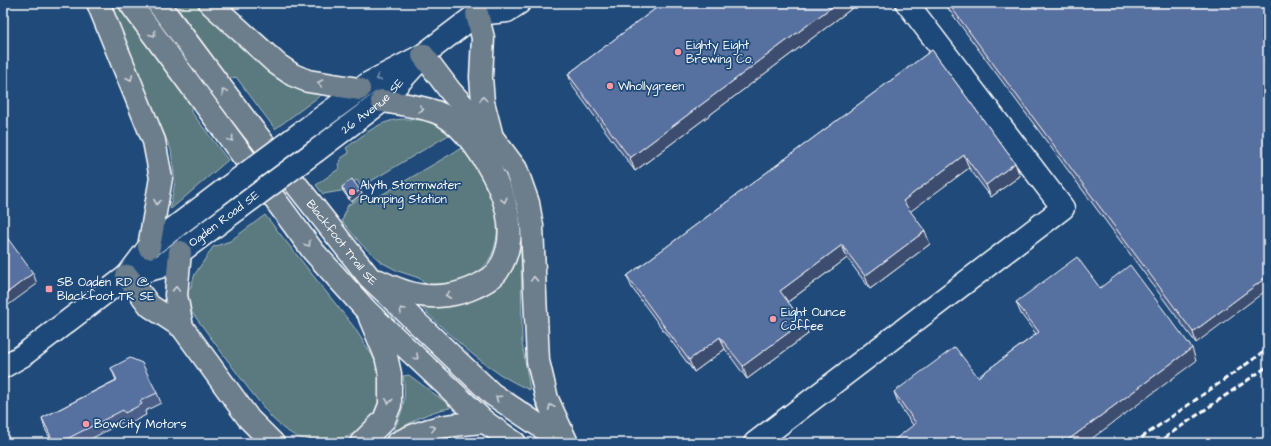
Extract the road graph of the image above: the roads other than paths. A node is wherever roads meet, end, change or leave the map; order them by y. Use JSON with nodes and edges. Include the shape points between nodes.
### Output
{"nodes":[{"id":1,"x":98,"y":3,"type":"edge"},
{"id":2,"x":130,"y":3,"type":"edge"},
{"id":3,"x":158,"y":3,"type":"edge"},
{"id":4,"x":210,"y":3,"type":"edge"},
{"id":5,"x":519,"y":3,"type":"edge"},
{"id":6,"x":907,"y":3,"type":"edge"},
{"id":7,"x":480,"y":9,"type":"edge"},
{"id":8,"x":423,"y":56,"type":"junction"},
{"id":9,"x":359,"y":89,"type":"junction"},
{"id":10,"x":382,"y":101,"type":"junction"},
{"id":11,"x":302,"y":132,"type":"joint"},
{"id":12,"x":492,"y":136,"type":"junction"},
{"id":13,"x":316,"y":151,"type":"joint"},
{"id":14,"x":149,"y":247,"type":"junction"},
{"id":15,"x":180,"y":252,"type":"junction"},
{"id":16,"x":127,"y":276,"type":"junction"},
{"id":17,"x":369,"y":277,"type":"junction"},
{"id":18,"x":367,"y":311,"type":"junction"},
{"id":19,"x":182,"y":327,"type":"junction"},
{"id":20,"x":3,"y":367,"type":"edge"},
{"id":21,"x":485,"y":422,"type":"junction"},
{"id":22,"x":273,"y":443,"type":"edge"},
{"id":23,"x":361,"y":443,"type":"edge"},
{"id":24,"x":397,"y":443,"type":"edge"},
{"id":25,"x":515,"y":443,"type":"edge"},
{"id":26,"x":566,"y":443,"type":"edge"},
{"id":27,"x":755,"y":443,"type":"edge"}],
"edges":[{"from":1,"to":14,"type":"main road","one_way":true,"via":[[154,142],[161,178]]},
{"from":2,"to":18,"type":"main road","one_way":true,"via":[[313,251]]},
{"from":17,"to":3,"type":"main road","name":"Blackfoot Trail SE","one_way":true,"via":[[250,126]]},
{"from":9,"to":4,"type":"main road","one_way":true,"via":[[308,81],[293,75],[277,64]]},
{"from":5,"to":7,"type":"street","via":[[507,11]]},
{"from":6,"to":27,"type":"street","via":[[1062,208]]},
{"from":7,"to":8,"type":"street","name":"26 Avenue SE"},
{"from":12,"to":7,"type":"main road","one_way":true,"via":[[483,102],[483,38]]},
{"from":8,"to":9,"type":"street","name":"26 Avenue SE","one_way":true},
{"from":8,"to":10,"type":"street","name":"26 Avenue SE"},
{"from":8,"to":12,"type":"main road","via":[[451,92]]},
{"from":9,"to":11,"type":"street","name":"26 Avenue SE"},
{"from":10,"to":13,"type":"street","name":"26 Avenue SE"},
{"from":10,"to":17,"type":"main road","one_way":true,"via":[[436,112],[454,123],[467,136],[492,171],[503,195],[509,224],[508,242],[499,270],[483,283],[463,293],[418,295]]},
{"from":11,"to":14,"type":"street","name":"Ogden Road SE","bridge":true},
{"from":26,"to":12,"type":"main road","one_way":true,"via":[[547,399],[538,361],[532,226],[528,203],[516,169]]},
{"from":13,"to":15,"type":"street","name":"Ogden Road SE","bridge":true},
{"from":14,"to":16,"type":"street","name":"Ogden Road SE"},
{"from":15,"to":16,"type":"street","name":"Ogden Road SE","via":[[160,267]]},
{"from":19,"to":15,"type":"main road","one_way":true,"via":[[176,295]]},
{"from":16,"to":19,"type":"main road","via":[[150,306]]},
{"from":16,"to":20,"type":"street","name":"Ogden Road SE","via":[[22,356]]},
{"from":26,"to":17,"type":"main road","name":"Blackfoot Trail SE","one_way":true,"via":[[492,394]]},
{"from":18,"to":21,"type":"main road","one_way":true},
{"from":18,"to":23,"type":"main road","one_way":true,"via":[[386,356],[390,374],[390,406],[384,420]]},
{"from":19,"to":22,"type":"main road","via":[[249,419]]},
{"from":24,"to":21,"type":"main road","one_way":true,"via":[[429,428]]},
{"from":21,"to":25,"type":"main road"}]}
